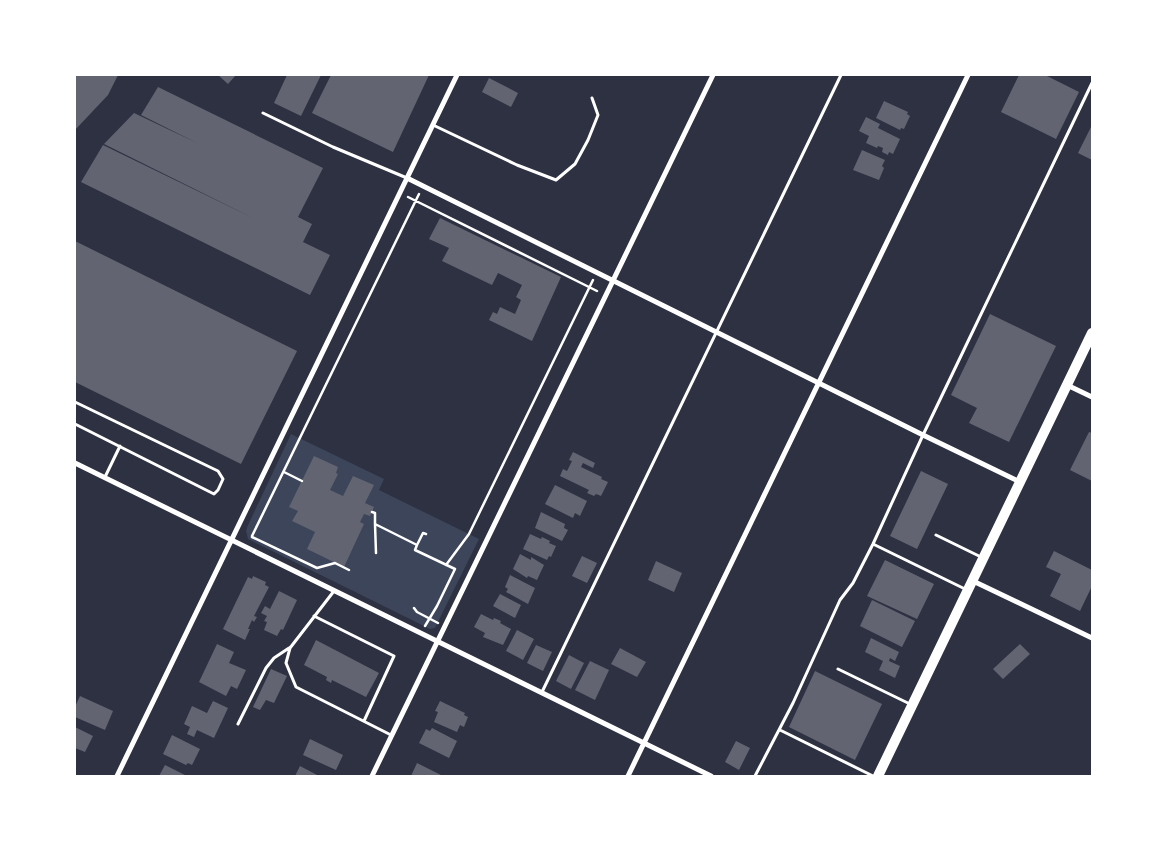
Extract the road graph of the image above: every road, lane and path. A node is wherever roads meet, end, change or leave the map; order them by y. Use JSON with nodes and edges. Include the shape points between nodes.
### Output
{"nodes":[{"id":1,"x":457,"y":75,"type":"edge"},
{"id":2,"x":713,"y":75,"type":"edge"},
{"id":3,"x":841,"y":75,"type":"edge"},
{"id":4,"x":968,"y":75,"type":"edge"},
{"id":5,"x":1092,"y":83,"type":"edge"},
{"id":6,"x":592,"y":98,"type":"dead end"},
{"id":7,"x":263,"y":113,"type":"dead end"},
{"id":8,"x":432,"y":125,"type":"junction"},
{"id":9,"x":407,"y":178,"type":"junction"},
{"id":10,"x":423,"y":186,"type":"junction"},
{"id":11,"x":400,"y":193,"type":"junction"},
{"id":12,"x":416,"y":201,"type":"junction"},
{"id":13,"x":596,"y":273,"type":"junction"},
{"id":14,"x":613,"y":281,"type":"junction"},
{"id":15,"x":589,"y":287,"type":"junction"},
{"id":16,"x":606,"y":296,"type":"junction"},
{"id":17,"x":716,"y":332,"type":"junction"},
{"id":18,"x":1092,"y":333,"type":"edge"},
{"id":19,"x":818,"y":383,"type":"junction"},
{"id":20,"x":1067,"y":385,"type":"junction"},
{"id":21,"x":1092,"y":397,"type":"edge"},
{"id":22,"x":75,"y":402,"type":"edge"},
{"id":23,"x":75,"y":424,"type":"edge"},
{"id":24,"x":923,"y":435,"type":"junction"},
{"id":25,"x":120,"y":446,"type":"junction"},
{"id":26,"x":75,"y":463,"type":"edge"},
{"id":27,"x":284,"y":472,"type":"junction"},
{"id":28,"x":105,"y":478,"type":"junction"},
{"id":29,"x":302,"y":481,"type":"dead end"},
{"id":30,"x":1020,"y":482,"type":"junction"},
{"id":31,"x":372,"y":512,"type":"dead end"},
{"id":32,"x":375,"y":524,"type":"junction"},
{"id":33,"x":426,"y":534,"type":"dead end"},
{"id":34,"x":936,"y":535,"type":"dead end"},
{"id":35,"x":252,"y":536,"type":"junction"},
{"id":36,"x":232,"y":540,"type":"junction"},
{"id":37,"x":872,"y":544,"type":"junction"},
{"id":38,"x":417,"y":545,"type":"junction"},
{"id":39,"x":247,"y":547,"type":"junction"},
{"id":40,"x":376,"y":553,"type":"dead end"},
{"id":41,"x":984,"y":558,"type":"junction"},
{"id":42,"x":446,"y":565,"type":"junction"},
{"id":43,"x":349,"y":570,"type":"dead end"},
{"id":44,"x":973,"y":580,"type":"junction"},
{"id":45,"x":968,"y":590,"type":"junction"},
{"id":46,"x":334,"y":591,"type":"junction"},
{"id":47,"x":414,"y":608,"type":"dead end"},
{"id":48,"x":314,"y":616,"type":"junction"},
{"id":49,"x":429,"y":618,"type":"junction"},
{"id":50,"x":444,"y":626,"type":"junction"},
{"id":51,"x":421,"y":634,"type":"junction"},
{"id":52,"x":1092,"y":638,"type":"edge"},
{"id":53,"x":436,"y":642,"type":"junction"},
{"id":54,"x":290,"y":648,"type":"junction"},
{"id":55,"x":838,"y":669,"type":"dead end"},
{"id":56,"x":542,"y":693,"type":"junction"},
{"id":57,"x":912,"y":705,"type":"junction"},
{"id":58,"x":364,"y":721,"type":"junction"},
{"id":59,"x":238,"y":724,"type":"dead end"},
{"id":60,"x":780,"y":730,"type":"junction"},
{"id":61,"x":391,"y":735,"type":"junction"},
{"id":62,"x":645,"y":743,"type":"junction"},
{"id":63,"x":117,"y":776,"type":"edge"},
{"id":64,"x":372,"y":776,"type":"edge"},
{"id":65,"x":628,"y":776,"type":"edge"},
{"id":66,"x":711,"y":776,"type":"edge"},
{"id":67,"x":755,"y":776,"type":"edge"},
{"id":68,"x":873,"y":776,"type":"edge"},
{"id":69,"x":878,"y":776,"type":"edge"}],
"edges":[{"from":1,"to":8,"type":"street"},
{"from":2,"to":14,"type":"street"},
{"from":3,"to":17,"type":"lane"},
{"from":4,"to":19,"type":"street"},
{"from":5,"to":24,"type":"lane"},
{"from":6,"to":8,"type":"lane","via":[[598,115],[588,140],[575,164],[556,180]]},
{"from":7,"to":9,"type":"lane","via":[[333,148]]},
{"from":8,"to":9,"type":"street"},
{"from":9,"to":10,"type":"street"},
{"from":9,"to":11,"type":"street"},
{"from":10,"to":12,"type":"path"},
{"from":10,"to":13,"type":"street"},
{"from":11,"to":12,"type":"path"},
{"from":11,"to":36,"type":"street"},
{"from":12,"to":15,"type":"path"},
{"from":12,"to":27,"type":"path"},
{"from":13,"to":14,"type":"street"},
{"from":13,"to":15,"type":"path"},
{"from":14,"to":16,"type":"street"},
{"from":14,"to":17,"type":"street"},
{"from":15,"to":16,"type":"path"},
{"from":15,"to":42,"type":"path","via":[[469,534]]},
{"from":16,"to":50,"type":"street"},
{"from":17,"to":19,"type":"street"},
{"from":17,"to":56,"type":"lane"},
{"from":18,"to":20,"type":"main road"},
{"from":19,"to":24,"type":"street"},
{"from":19,"to":62,"type":"street"},
{"from":20,"to":21,"type":"street"},
{"from":20,"to":30,"type":"main road"},
{"from":22,"to":25,"type":"lane","via":[[218,471],[223,479],[214,494]]},
{"from":23,"to":25,"type":"lane"},
{"from":24,"to":30,"type":"street"},
{"from":24,"to":37,"type":"lane"},
{"from":25,"to":28,"type":"lane"},
{"from":26,"to":28,"type":"street"},
{"from":27,"to":29,"type":"path"},
{"from":27,"to":35,"type":"path"},
{"from":28,"to":36,"type":"street"},
{"from":30,"to":41,"type":"main road"},
{"from":31,"to":32,"type":"path"},
{"from":32,"to":38,"type":"path"},
{"from":32,"to":40,"type":"path"},
{"from":33,"to":38,"type":"path","via":[[423,533]]},
{"from":34,"to":41,"type":"lane"},
{"from":35,"to":39,"type":"path"},
{"from":35,"to":43,"type":"path","via":[[317,568],[335,563]]},
{"from":36,"to":39,"type":"street"},
{"from":36,"to":63,"type":"street"},
{"from":37,"to":45,"type":"lane"},
{"from":37,"to":60,"type":"lane","via":[[853,583],[840,600]]},
{"from":38,"to":42,"type":"path","via":[[414,550]]},
{"from":39,"to":46,"type":"street"},
{"from":41,"to":44,"type":"main road"},
{"from":42,"to":49,"type":"path","via":[[455,569]]},
{"from":44,"to":45,"type":"main road"},
{"from":44,"to":52,"type":"street"},
{"from":45,"to":57,"type":"main road"},
{"from":46,"to":48,"type":"lane"},
{"from":46,"to":51,"type":"street"},
{"from":47,"to":49,"type":"path"},
{"from":48,"to":54,"type":"lane"},
{"from":48,"to":58,"type":"lane","via":[[394,656]]},
{"from":49,"to":50,"type":"path"},
{"from":49,"to":51,"type":"path"},
{"from":50,"to":53,"type":"street"},
{"from":51,"to":53,"type":"street"},
{"from":53,"to":56,"type":"street"},
{"from":53,"to":61,"type":"street"},
{"from":54,"to":58,"type":"lane","via":[[286,663],[296,686]]},
{"from":54,"to":59,"type":"lane","via":[[274,658],[266,668]]},
{"from":55,"to":57,"type":"lane"},
{"from":56,"to":62,"type":"street"},
{"from":57,"to":69,"type":"main road"},
{"from":58,"to":61,"type":"lane"},
{"from":60,"to":67,"type":"lane"},
{"from":60,"to":68,"type":"lane"},
{"from":61,"to":64,"type":"street"},
{"from":62,"to":65,"type":"street"},
{"from":62,"to":66,"type":"street"}]}
